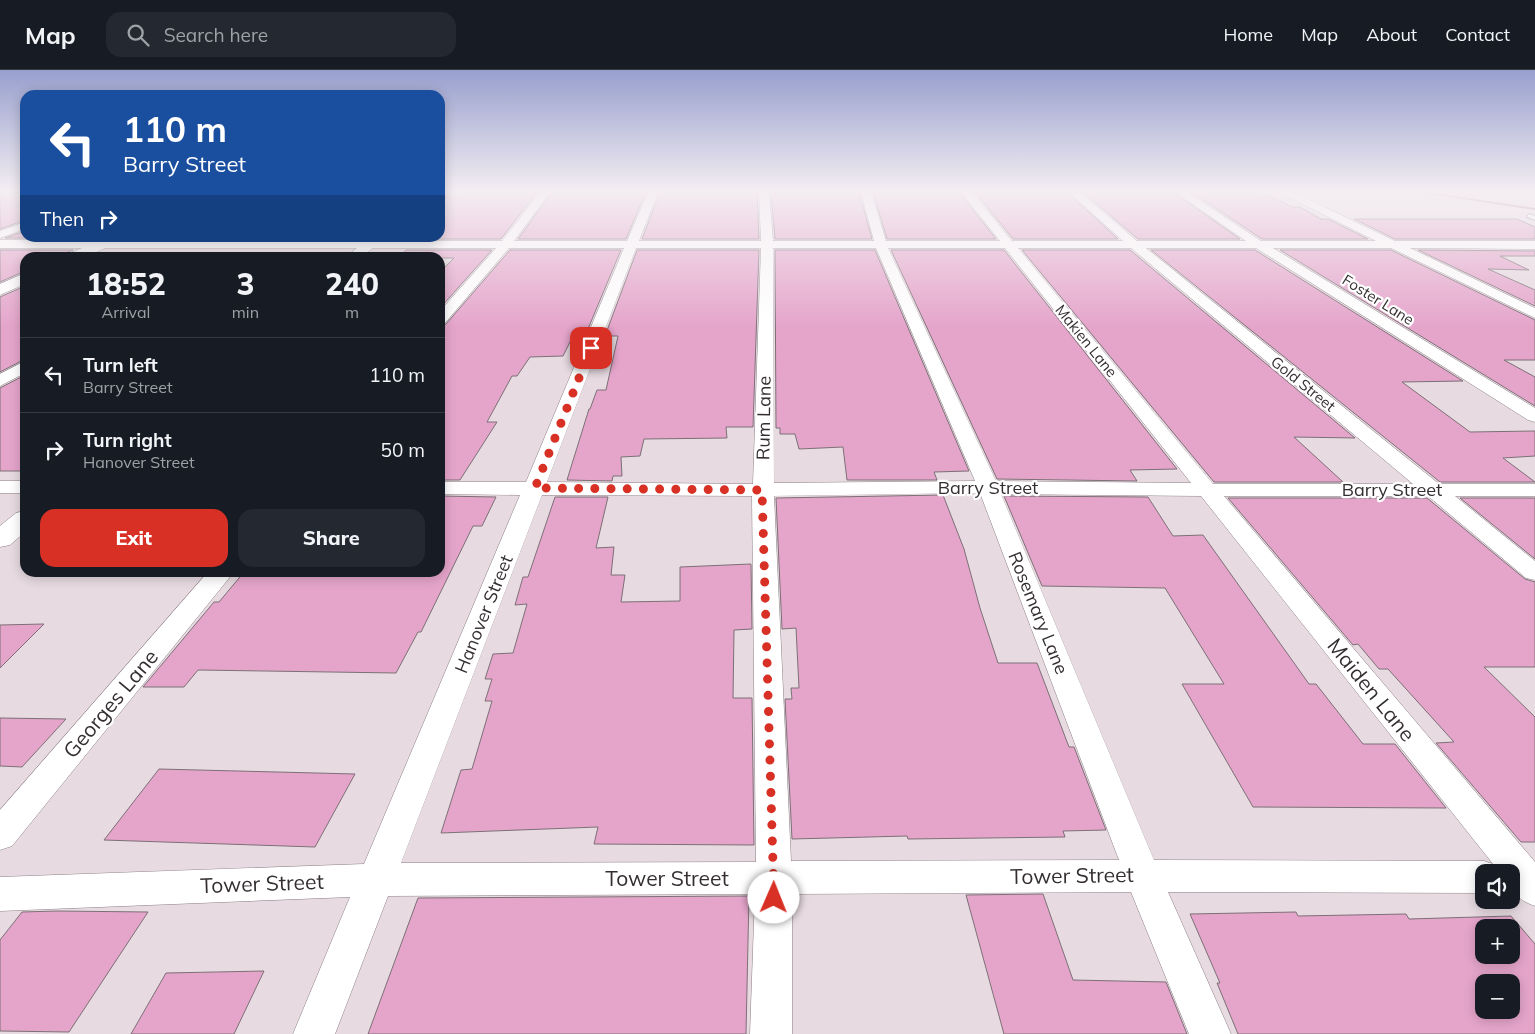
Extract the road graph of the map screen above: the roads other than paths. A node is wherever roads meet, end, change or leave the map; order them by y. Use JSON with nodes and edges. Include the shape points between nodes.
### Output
{"nodes":[{"id":1,"x":511,"y":237,"type":"edge"},
{"id":2,"x":636,"y":237,"type":"edge"},
{"id":3,"x":767,"y":237,"type":"edge"},
{"id":4,"x":879,"y":237,"type":"edge"},
{"id":5,"x":1002,"y":237,"type":"edge"},
{"id":6,"x":1125,"y":237,"type":"edge"},
{"id":7,"x":1247,"y":237,"type":"edge"},
{"id":8,"x":1377,"y":237,"type":"edge"},
{"id":9,"x":104,"y":242,"type":"edge"},
{"id":10,"x":239,"y":242,"type":"edge"},
{"id":11,"x":271,"y":242,"type":"edge"},
{"id":12,"x":346,"y":242,"type":"edge"},
{"id":13,"x":372,"y":242,"type":"edge"},
{"id":14,"x":417,"y":242,"type":"edge"},
{"id":15,"x":0,"y":244,"type":"edge"},
{"id":16,"x":99,"y":244,"type":"junction"},
{"id":17,"x":506,"y":244,"type":"junction"},
{"id":18,"x":633,"y":244,"type":"junction"},
{"id":19,"x":767,"y":244,"type":"junction"},
{"id":20,"x":1008,"y":244,"type":"junction"},
{"id":21,"x":1133,"y":244,"type":"junction"},
{"id":22,"x":234,"y":245,"type":"junction"},
{"id":23,"x":266,"y":245,"type":"junction"},
{"id":24,"x":881,"y":245,"type":"junction"},
{"id":25,"x":1259,"y":245,"type":"junction"},
{"id":26,"x":1393,"y":245,"type":"junction"},
{"id":27,"x":1534,"y":245,"type":"edge"},
{"id":28,"x":83,"y":252,"type":"edge"},
{"id":29,"x":221,"y":252,"type":"edge"},
{"id":30,"x":359,"y":252,"type":"edge"},
{"id":31,"x":20,"y":280,"type":"edge"},
{"id":32,"x":0,"y":290,"type":"edge"},
{"id":33,"x":445,"y":314,"type":"edge"},
{"id":34,"x":1535,"y":314,"type":"edge"},
{"id":35,"x":20,"y":369,"type":"edge"},
{"id":36,"x":0,"y":381,"type":"edge"},
{"id":37,"x":1535,"y":416,"type":"edge"},
{"id":38,"x":0,"y":487,"type":"edge"},
{"id":39,"x":20,"y":487,"type":"edge"},
{"id":40,"x":988,"y":487,"type":"junction"},
{"id":41,"x":445,"y":488,"type":"edge"},
{"id":42,"x":535,"y":488,"type":"junction"},
{"id":43,"x":762,"y":490,"type":"junction"},
{"id":44,"x":1206,"y":490,"type":"junction"},
{"id":45,"x":1432,"y":490,"type":"junction"},
{"id":46,"x":1535,"y":490,"type":"edge"},
{"id":47,"x":20,"y":523,"type":"edge"},
{"id":48,"x":0,"y":539,"type":"edge"},
{"id":49,"x":1535,"y":573,"type":"edge"},
{"id":50,"x":218,"y":577,"type":"edge"},
{"id":51,"x":0,"y":834,"type":"edge"},
{"id":52,"x":1143,"y":876,"type":"junction"},
{"id":53,"x":1475,"y":877,"type":"edge"},
{"id":54,"x":774,"y":879,"type":"junction"},
{"id":55,"x":376,"y":880,"type":"junction"},
{"id":56,"x":1527,"y":880,"type":"edge"},
{"id":57,"x":0,"y":894,"type":"edge"},
{"id":58,"x":314,"y":1034,"type":"edge"},
{"id":59,"x":771,"y":1034,"type":"edge"},
{"id":60,"x":1210,"y":1034,"type":"edge"}],
"edges":[{"from":1,"to":17,"type":"street"},
{"from":2,"to":18,"type":"street","name":"Hanover Street"},
{"from":3,"to":19,"type":"street","name":"Rum Lane"},
{"from":4,"to":24,"type":"street","name":"Rosemary Lane"},
{"from":5,"to":20,"type":"street","name":"Makien Lane"},
{"from":6,"to":21,"type":"street","name":"Gold Street"},
{"from":7,"to":25,"type":"street","name":"Foster Lane"},
{"from":8,"to":26,"type":"street"},
{"from":9,"to":16,"type":"main road"},
{"from":10,"to":22,"type":"street"},
{"from":11,"to":23,"type":"lane"},
{"from":12,"to":23,"type":"street"},
{"from":13,"to":30,"type":"main road"},
{"from":14,"to":17,"type":"street"},
{"from":15,"to":16,"type":"street"},
{"from":16,"to":22,"type":"street"},
{"from":16,"to":28,"type":"main road"},
{"from":17,"to":18,"type":"street"},
{"from":17,"to":33,"type":"street"},
{"from":18,"to":19,"type":"street"},
{"from":18,"to":42,"type":"street","name":"Hanover Street"},
{"from":19,"to":24,"type":"street"},
{"from":19,"to":43,"type":"street","name":"Rum Lane"},
{"from":20,"to":21,"type":"street"},
{"from":20,"to":24,"type":"street"},
{"from":20,"to":44,"type":"street","name":"Makien Lane"},
{"from":21,"to":25,"type":"street"},
{"from":21,"to":45,"type":"street","name":"Gold Street"},
{"from":22,"to":23,"type":"street"},
{"from":22,"to":29,"type":"street"},
{"from":24,"to":40,"type":"street","name":"Rosemary Lane"},
{"from":25,"to":26,"type":"street"},
{"from":25,"to":37,"type":"street","name":"Foster Lane"},
{"from":26,"to":27,"type":"street"},
{"from":26,"to":34,"type":"street"},
{"from":31,"to":32,"type":"main road"},
{"from":35,"to":36,"type":"street"},
{"from":38,"to":39,"type":"street"},
{"from":40,"to":43,"type":"street","name":"Barry Street"},
{"from":40,"to":44,"type":"street","name":"Barry Street"},
{"from":40,"to":52,"type":"street","name":"Rosemary Lane"},
{"from":41,"to":42,"type":"street","name":"Barry Street"},
{"from":42,"to":43,"type":"street","name":"Barry Street"},
{"from":42,"to":55,"type":"street","name":"Hanover Street"},
{"from":43,"to":54,"type":"street","name":"Rum Lane"},
{"from":44,"to":45,"type":"street","name":"Barry Street"},
{"from":44,"to":56,"type":"street","name":"Maiden Lane"},
{"from":45,"to":46,"type":"street","name":"Barry Street"},
{"from":45,"to":49,"type":"street","name":"Gold Street"},
{"from":47,"to":48,"type":"main road"},
{"from":50,"to":51,"type":"street","name":"Georges Lane"},
{"from":52,"to":53,"type":"street","name":"Tower Street"},
{"from":52,"to":54,"type":"street","name":"Tower Street"},
{"from":52,"to":60,"type":"street","name":"Rosemary Lane"},
{"from":54,"to":55,"type":"street","name":"Tower Street"},
{"from":54,"to":59,"type":"street","name":"Rum Lane"},
{"from":55,"to":57,"type":"street","name":"Tower Street"},
{"from":55,"to":58,"type":"street","name":"Hanover Street"}]}
